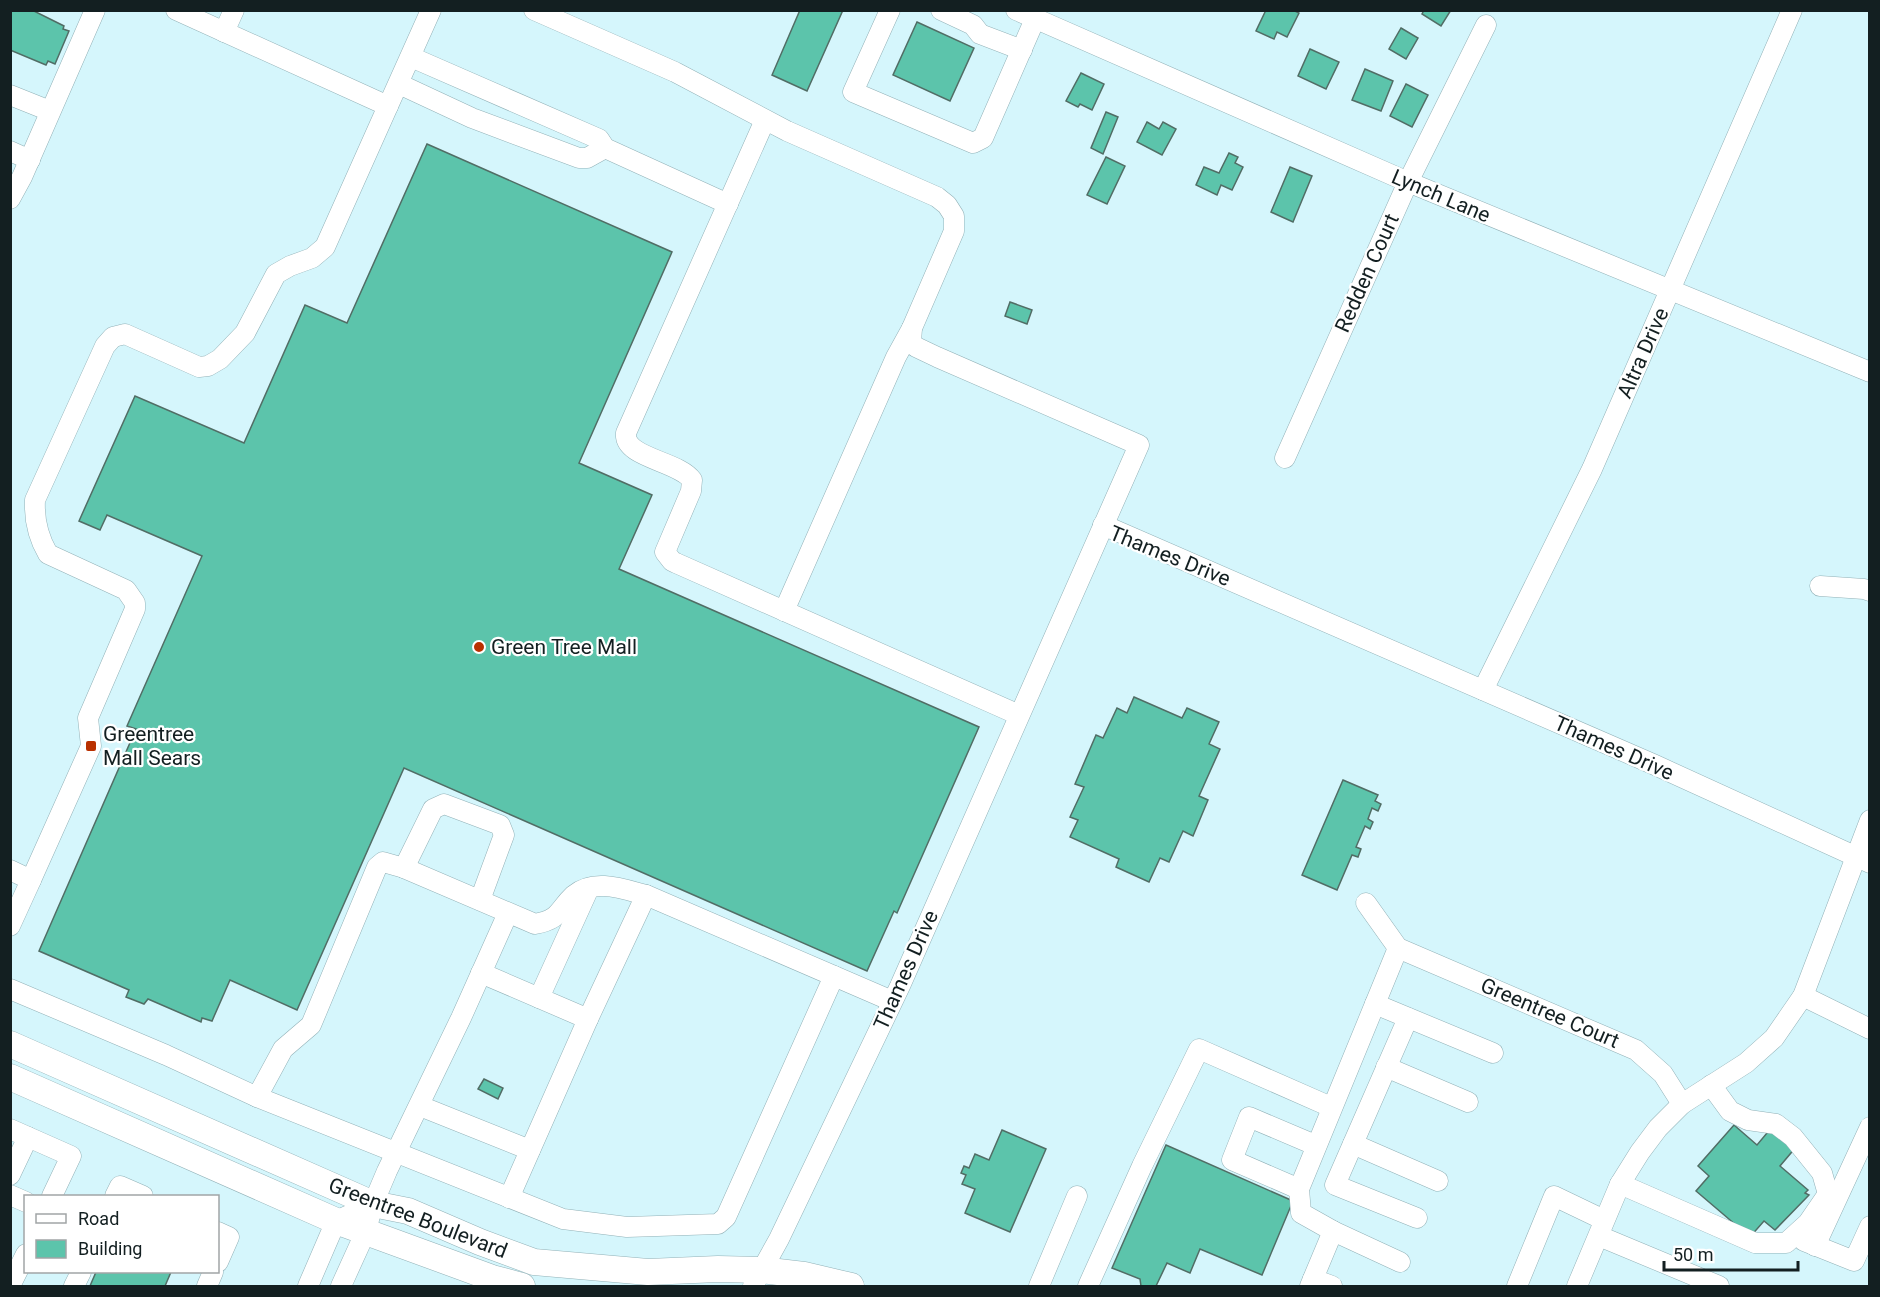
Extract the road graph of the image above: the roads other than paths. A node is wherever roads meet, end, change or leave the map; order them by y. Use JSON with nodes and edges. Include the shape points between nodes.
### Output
{"nodes":[{"id":1,"x":95,"y":10,"type":"edge"},
{"id":2,"x":234,"y":10,"type":"edge"},
{"id":3,"x":431,"y":10,"type":"edge"},
{"id":4,"x":534,"y":10,"type":"edge"},
{"id":5,"x":891,"y":10,"type":"edge"},
{"id":6,"x":941,"y":10,"type":"edge"},
{"id":7,"x":1016,"y":10,"type":"edge"},
{"id":8,"x":1792,"y":10,"type":"edge"},
{"id":9,"x":180,"y":11,"type":"edge"},
{"id":10,"x":1035,"y":19,"type":"junction"},
{"id":11,"x":1486,"y":24,"type":"dead end"},
{"id":12,"x":224,"y":32,"type":"junction"},
{"id":13,"x":1022,"y":50,"type":"junction"},
{"id":14,"x":411,"y":57,"type":"junction"},
{"id":15,"x":399,"y":84,"type":"junction"},
{"id":16,"x":10,"y":95,"type":"edge"},
{"id":17,"x":388,"y":106,"type":"junction"},
{"id":18,"x":50,"y":111,"type":"junction"},
{"id":19,"x":765,"y":120,"type":"junction"},
{"id":20,"x":605,"y":148,"type":"junction"},
{"id":21,"x":10,"y":151,"type":"edge"},
{"id":22,"x":30,"y":160,"type":"junction"},
{"id":23,"x":1408,"y":182,"type":"junction"},
{"id":24,"x":10,"y":199,"type":"edge"},
{"id":25,"x":728,"y":204,"type":"junction"},
{"id":26,"x":1670,"y":291,"type":"junction"},
{"id":27,"x":912,"y":328,"type":"junction"},
{"id":28,"x":1869,"y":372,"type":"edge"},
{"id":29,"x":1285,"y":458,"type":"dead end"},
{"id":30,"x":1103,"y":525,"type":"junction"},
{"id":31,"x":1820,"y":586,"type":"dead end"},
{"id":32,"x":1869,"y":591,"type":"edge"},
{"id":33,"x":784,"y":611,"type":"junction"},
{"id":34,"x":1483,"y":690,"type":"junction"},
{"id":35,"x":1019,"y":715,"type":"junction"},
{"id":36,"x":1869,"y":820,"type":"edge"},
{"id":37,"x":1862,"y":860,"type":"edge"},
{"id":38,"x":404,"y":868,"type":"junction"},
{"id":39,"x":10,"y":870,"type":"edge"},
{"id":40,"x":31,"y":880,"type":"junction"},
{"id":41,"x":589,"y":888,"type":"junction"},
{"id":42,"x":646,"y":895,"type":"junction"},
{"id":43,"x":480,"y":900,"type":"junction"},
{"id":44,"x":1366,"y":903,"type":"dead end"},
{"id":45,"x":508,"y":913,"type":"junction"},
{"id":46,"x":10,"y":926,"type":"edge"},
{"id":47,"x":1398,"y":948,"type":"junction"},
{"id":48,"x":481,"y":973,"type":"junction"},
{"id":49,"x":834,"y":976,"type":"junction"},
{"id":50,"x":10,"y":989,"type":"edge"},
{"id":51,"x":1803,"y":996,"type":"junction"},
{"id":52,"x":539,"y":998,"type":"junction"},
{"id":53,"x":892,"y":1001,"type":"junction"},
{"id":54,"x":1375,"y":1004,"type":"junction"},
{"id":55,"x":1408,"y":1018,"type":"junction"},
{"id":56,"x":588,"y":1019,"type":"junction"},
{"id":57,"x":1869,"y":1029,"type":"edge"},
{"id":58,"x":10,"y":1044,"type":"edge"},
{"id":59,"x":1493,"y":1053,"type":"dead end"},
{"id":60,"x":1386,"y":1067,"type":"junction"},
{"id":61,"x":10,"y":1077,"type":"edge"},
{"id":62,"x":1711,"y":1085,"type":"junction"},
{"id":63,"x":257,"y":1097,"type":"junction"},
{"id":64,"x":1468,"y":1102,"type":"dead end"},
{"id":65,"x":1682,"y":1104,"type":"junction"},
{"id":66,"x":420,"y":1106,"type":"junction"},
{"id":67,"x":1331,"y":1107,"type":"junction"},
{"id":68,"x":1869,"y":1127,"type":"edge"},
{"id":69,"x":19,"y":1133,"type":"edge"},
{"id":70,"x":1353,"y":1144,"type":"junction"},
{"id":71,"x":1315,"y":1145,"type":"junction"},
{"id":72,"x":530,"y":1150,"type":"junction"},
{"id":73,"x":395,"y":1154,"type":"junction"},
{"id":74,"x":10,"y":1175,"type":"edge"},
{"id":75,"x":1438,"y":1180,"type":"dead end"},
{"id":76,"x":1620,"y":1184,"type":"junction"},
{"id":77,"x":1299,"y":1189,"type":"junction"},
{"id":78,"x":10,"y":1195,"type":"edge"},
{"id":79,"x":53,"y":1195,"type":"edge"},
{"id":80,"x":116,"y":1195,"type":"edge"},
{"id":81,"x":139,"y":1195,"type":"edge"},
{"id":82,"x":1077,"y":1196,"type":"dead end"},
{"id":83,"x":509,"y":1198,"type":"junction"},
{"id":84,"x":24,"y":1201,"type":"edge"},
{"id":85,"x":373,"y":1204,"type":"junction"},
{"id":86,"x":1417,"y":1218,"type":"dead end"},
{"id":87,"x":336,"y":1221,"type":"junction"},
{"id":88,"x":1869,"y":1226,"type":"edge"},
{"id":89,"x":1601,"y":1228,"type":"junction"},
{"id":90,"x":366,"y":1231,"type":"junction"},
{"id":91,"x":1333,"y":1231,"type":"junction"},
{"id":92,"x":219,"y":1232,"type":"edge"},
{"id":93,"x":1794,"y":1236,"type":"junction"},
{"id":94,"x":1815,"y":1246,"type":"junction"},
{"id":95,"x":24,"y":1258,"type":"edge"},
{"id":96,"x":219,"y":1260,"type":"edge"},
{"id":97,"x":1400,"y":1262,"type":"dead end"},
{"id":98,"x":81,"y":1273,"type":"edge"},
{"id":99,"x":213,"y":1273,"type":"edge"},
{"id":100,"x":757,"y":1278,"type":"edge"},
{"id":101,"x":1312,"y":1283,"type":"edge"},
{"id":102,"x":10,"y":1286,"type":"edge"},
{"id":103,"x":74,"y":1287,"type":"edge"},
{"id":104,"x":207,"y":1287,"type":"edge"},
{"id":105,"x":308,"y":1287,"type":"edge"},
{"id":106,"x":340,"y":1287,"type":"edge"},
{"id":107,"x":522,"y":1287,"type":"edge"},
{"id":108,"x":851,"y":1287,"type":"edge"},
{"id":109,"x":1040,"y":1287,"type":"edge"},
{"id":110,"x":1088,"y":1287,"type":"edge"},
{"id":111,"x":1332,"y":1287,"type":"edge"},
{"id":112,"x":1517,"y":1287,"type":"edge"},
{"id":113,"x":1577,"y":1287,"type":"edge"},
{"id":114,"x":1719,"y":1287,"type":"edge"}],
"edges":[{"from":1,"to":18,"type":"street"},
{"from":2,"to":12,"type":"street"},
{"from":3,"to":14,"type":"street"},
{"from":4,"to":19,"type":"street","via":[[675,72]]},
{"from":5,"to":13,"type":"street","via":[[853,92],[973,143],[984,138]]},
{"from":6,"to":13,"type":"street","via":[[973,25],[980,34]]},
{"from":7,"to":10,"type":"street","name":"Lynch Lane"},
{"from":8,"to":26,"type":"street","name":"Altra Drive"},
{"from":9,"to":12,"type":"street"},
{"from":10,"to":13,"type":"street"},
{"from":10,"to":23,"type":"street","name":"Lynch Lane"},
{"from":11,"to":23,"type":"street","name":"Redden Court"},
{"from":12,"to":17,"type":"street"},
{"from":14,"to":15,"type":"street"},
{"from":14,"to":20,"type":"street","via":[[599,139]]},
{"from":15,"to":17,"type":"street"},
{"from":15,"to":20,"type":"street","via":[[472,118],[579,158]]},
{"from":16,"to":18,"type":"street"},
{"from":17,"to":40,"type":"street","via":[[325,247],[312,258],[276,274],[252,324],[220,359],[199,367],[125,334],[108,341],[93,369],[35,500],[36,524],[48,554],[126,590],[134,599],[135,609],[88,718],[91,746]]},
{"from":18,"to":22,"type":"street"},
{"from":19,"to":25,"type":"street"},
{"from":19,"to":27,"type":"street","via":[[924,190],[947,205],[954,216],[954,231]]},
{"from":20,"to":25,"type":"street"},
{"from":21,"to":22,"type":"street"},
{"from":22,"to":24,"type":"street"},
{"from":23,"to":26,"type":"street","name":"Lynch Lane"},
{"from":23,"to":29,"type":"street","name":"Redden Court"},
{"from":25,"to":33,"type":"street","via":[[626,437],[634,450],[682,470],[692,480],[665,552],[672,561]]},
{"from":26,"to":28,"type":"street","name":"Lynch Lane"},
{"from":26,"to":34,"type":"street","name":"Altra Drive","via":[[1592,469]]},
{"from":27,"to":30,"type":"street","via":[[911,342],[916,347],[1139,445]]},
{"from":27,"to":33,"type":"street"},
{"from":30,"to":34,"type":"street","name":"Thames Drive"},
{"from":30,"to":35,"type":"street","name":"Thames Drive"},
{"from":31,"to":32,"type":"street"},
{"from":33,"to":35,"type":"street"},
{"from":34,"to":37,"type":"street","name":"Thames Drive"},
{"from":35,"to":53,"type":"street","name":"Thames Drive"},
{"from":36,"to":37,"type":"street"},
{"from":37,"to":51,"type":"street"},
{"from":38,"to":43,"type":"street"},
{"from":38,"to":43,"type":"street","via":[[433,809],[444,804],[500,825],[504,835]]},
{"from":38,"to":63,"type":"street","via":[[383,862],[377,867],[311,1025],[284,1048]]},
{"from":39,"to":40,"type":"street"},
{"from":40,"to":46,"type":"street"},
{"from":41,"to":42,"type":"street","via":[[607,885]]},
{"from":41,"to":45,"type":"street","via":[[573,896],[550,921],[535,924]]},
{"from":41,"to":52,"type":"street"},
{"from":42,"to":49,"type":"street"},
{"from":42,"to":56,"type":"street"},
{"from":43,"to":45,"type":"street"},
{"from":44,"to":47,"type":"street"},
{"from":45,"to":48,"type":"street"},
{"from":47,"to":54,"type":"street"},
{"from":47,"to":65,"type":"street","name":"Greentree Court","via":[[1636,1050],[1663,1074]]},
{"from":48,"to":52,"type":"street"},
{"from":48,"to":66,"type":"street"},
{"from":49,"to":53,"type":"street"},
{"from":49,"to":83,"type":"street","via":[[726,1217],[718,1224],[627,1227],[563,1219]]},
{"from":50,"to":63,"type":"street"},
{"from":51,"to":57,"type":"street"},
{"from":51,"to":62,"type":"street","via":[[1774,1038],[1746,1063]]},
{"from":52,"to":56,"type":"street"},
{"from":53,"to":100,"type":"street","name":"Thames Drive"},
{"from":54,"to":55,"type":"street"},
{"from":54,"to":67,"type":"street"},
{"from":55,"to":59,"type":"street"},
{"from":55,"to":60,"type":"street"},
{"from":56,"to":72,"type":"street"},
{"from":58,"to":85,"type":"main road","name":"Greentree Boulevard"},
{"from":60,"to":64,"type":"street"},
{"from":60,"to":70,"type":"street"},
{"from":61,"to":87,"type":"main road","name":"Greentree Boulevard"},
{"from":62,"to":65,"type":"street"},
{"from":62,"to":93,"type":"street","via":[[1730,1111],[1748,1120],[1776,1125],[1794,1137],[1822,1173],[1828,1194]]},
{"from":63,"to":73,"type":"street"},
{"from":65,"to":76,"type":"street","via":[[1652,1136]]},
{"from":66,"to":72,"type":"street"},
{"from":66,"to":73,"type":"street"},
{"from":67,"to":71,"type":"street"},
{"from":67,"to":110,"type":"street","via":[[1199,1049]]},
{"from":68,"to":94,"type":"street"},
{"from":69,"to":74,"type":"street"},
{"from":69,"to":79,"type":"street","via":[[71,1156]]},
{"from":70,"to":75,"type":"street"},
{"from":70,"to":86,"type":"street","via":[[1335,1185]]},
{"from":71,"to":77,"type":"street"},
{"from":71,"to":77,"type":"street","via":[[1250,1117],[1232,1160]]},
{"from":72,"to":83,"type":"street"},
{"from":73,"to":83,"type":"street"},
{"from":73,"to":85,"type":"street"},
{"from":76,"to":89,"type":"street"},
{"from":76,"to":93,"type":"street","via":[[1755,1243],[1786,1242]]},
{"from":77,"to":91,"type":"street","via":[[1301,1213]]},
{"from":78,"to":84,"type":"street"},
{"from":80,"to":81,"type":"street","via":[[120,1186]]},
{"from":82,"to":109,"type":"street"},
{"from":85,"to":87,"type":"street"},
{"from":85,"to":90,"type":"street"},
{"from":85,"to":100,"type":"main road","name":"Greentree Boulevard","via":[[408,1211],[534,1262],[648,1272],[718,1269]]},
{"from":87,"to":90,"type":"main road","name":"Greentree Boulevard"},
{"from":87,"to":105,"type":"street"},
{"from":88,"to":94,"type":"street","via":[[1854,1261]]},
{"from":89,"to":112,"type":"street","via":[[1554,1196]]},
{"from":89,"to":113,"type":"street"},
{"from":89,"to":114,"type":"street"},
{"from":90,"to":106,"type":"street"},
{"from":90,"to":107,"type":"main road","name":"Greentree Boulevard"},
{"from":91,"to":97,"type":"street"},
{"from":91,"to":101,"type":"street"},
{"from":92,"to":96,"type":"street","via":[[229,1237]]},
{"from":93,"to":94,"type":"street"},
{"from":95,"to":102,"type":"street"},
{"from":98,"to":103,"type":"street"},
{"from":99,"to":104,"type":"street"},
{"from":100,"to":108,"type":"main road","name":"Greentree Boulevard","via":[[804,1275]]},
{"from":101,"to":111,"type":"street"}]}
